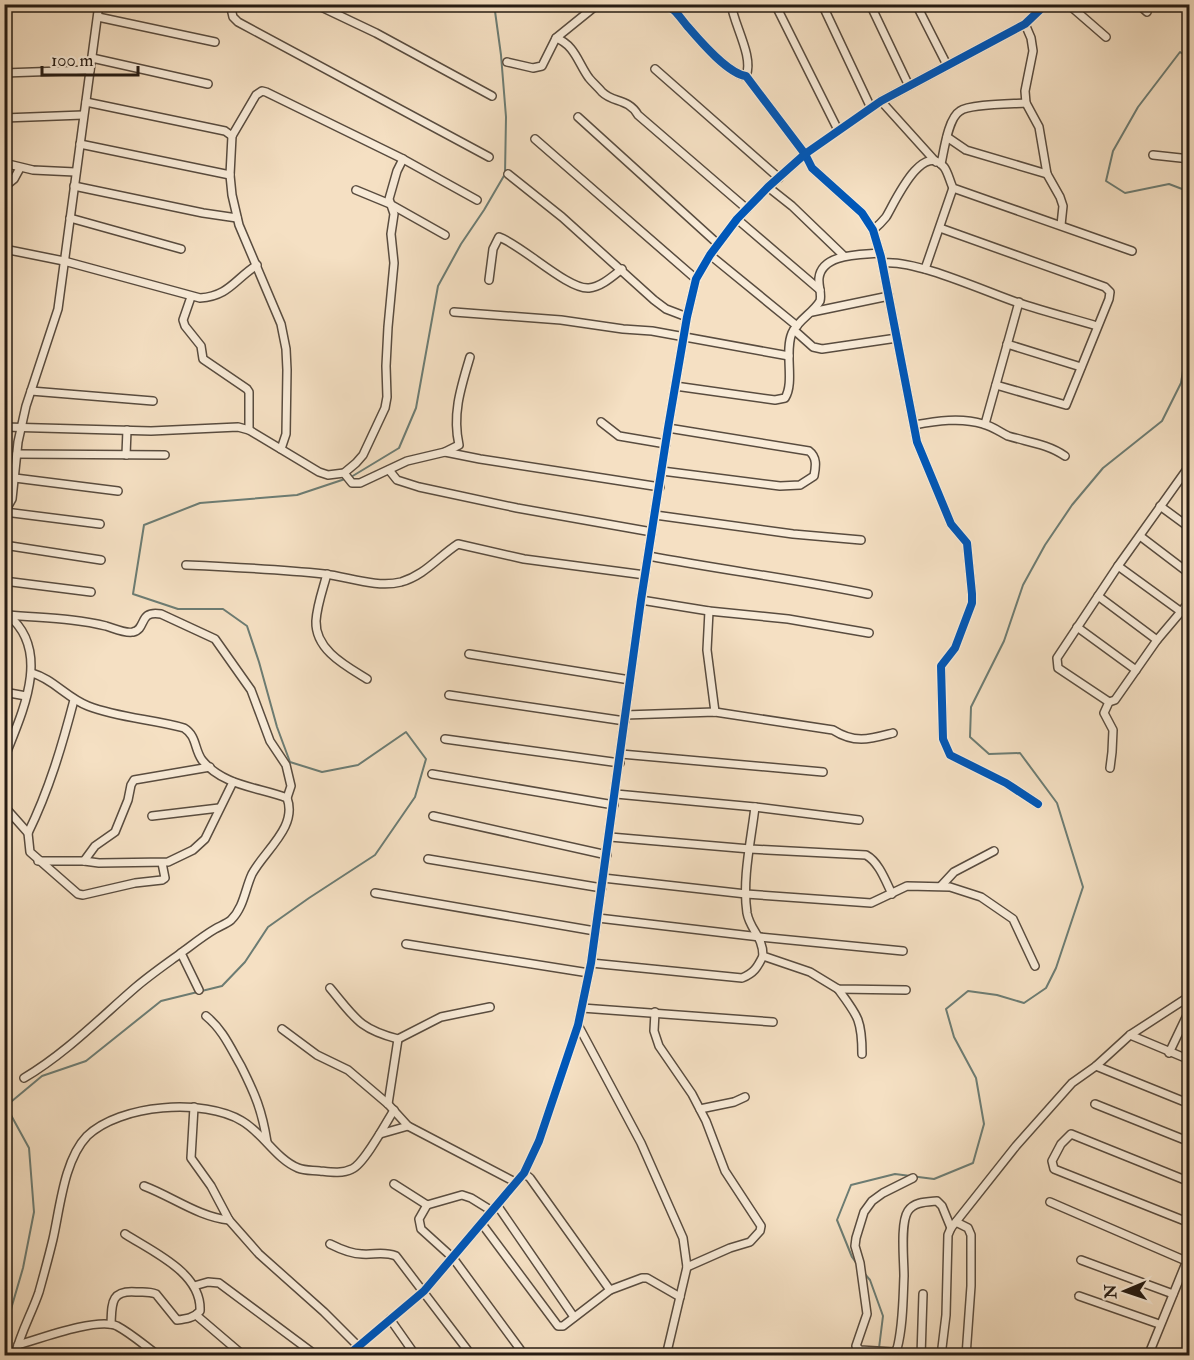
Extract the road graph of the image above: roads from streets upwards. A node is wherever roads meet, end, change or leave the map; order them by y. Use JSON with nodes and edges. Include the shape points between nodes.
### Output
{"nodes":[{"id":1,"x":99,"y":4,"type":"edge"},
{"id":2,"x":230,"y":4,"type":"edge"},
{"id":3,"x":315,"y":4,"type":"edge"},
{"id":4,"x":598,"y":4,"type":"edge"},
{"id":5,"x":664,"y":4,"type":"edge"},
{"id":6,"x":731,"y":4,"type":"edge"},
{"id":7,"x":775,"y":4,"type":"edge"},
{"id":8,"x":822,"y":4,"type":"edge"},
{"id":9,"x":870,"y":4,"type":"edge"},
{"id":10,"x":916,"y":4,"type":"edge"},
{"id":11,"x":1046,"y":4,"type":"edge"},
{"id":12,"x":1068,"y":4,"type":"edge"},
{"id":13,"x":1138,"y":4,"type":"edge"},
{"id":14,"x":1147,"y":12,"type":"dead end"},
{"id":15,"x":98,"y":17,"type":"junction"},
{"id":16,"x":1025,"y":24,"type":"junction"},
{"id":17,"x":1106,"y":37,"type":"dead end"},
{"id":18,"x":556,"y":38,"type":"junction"},
{"id":19,"x":215,"y":42,"type":"dead end"},
{"id":20,"x":92,"y":58,"type":"junction"},
{"id":21,"x":507,"y":62,"type":"dead end"},
{"id":22,"x":947,"y":65,"type":"junction"},
{"id":23,"x":655,"y":69,"type":"dead end"},
{"id":24,"x":90,"y":70,"type":"junction"},
{"id":25,"x":4,"y":73,"type":"edge"},
{"id":26,"x":746,"y":76,"type":"junction"},
{"id":27,"x":207,"y":84,"type":"dead end"},
{"id":28,"x":909,"y":86,"type":"junction"},
{"id":29,"x":492,"y":96,"type":"dead end"},
{"id":30,"x":881,"y":101,"type":"junction"},
{"id":31,"x":86,"y":102,"type":"junction"},
{"id":32,"x":1026,"y":103,"type":"junction"},
{"id":33,"x":871,"y":108,"type":"junction"},
{"id":34,"x":83,"y":115,"type":"junction"},
{"id":35,"x":578,"y":117,"type":"dead end"},
{"id":36,"x":4,"y":118,"type":"edge"},
{"id":37,"x":838,"y":130,"type":"junction"},
{"id":38,"x":232,"y":136,"type":"junction"},
{"id":39,"x":947,"y":137,"type":"junction"},
{"id":40,"x":535,"y":139,"type":"dead end"},
{"id":41,"x":80,"y":144,"type":"junction"},
{"id":42,"x":805,"y":154,"type":"junction"},
{"id":43,"x":1153,"y":155,"type":"dead end"},
{"id":44,"x":489,"y":157,"type":"dead end"},
{"id":45,"x":403,"y":159,"type":"junction"},
{"id":46,"x":1190,"y":159,"type":"edge"},
{"id":47,"x":4,"y":163,"type":"edge"},
{"id":48,"x":939,"y":163,"type":"junction"},
{"id":49,"x":20,"y":168,"type":"junction"},
{"id":50,"x":75,"y":172,"type":"junction"},
{"id":51,"x":508,"y":174,"type":"dead end"},
{"id":52,"x":1047,"y":174,"type":"junction"},
{"id":53,"x":230,"y":175,"type":"junction"},
{"id":54,"x":779,"y":178,"type":"junction"},
{"id":55,"x":74,"y":186,"type":"junction"},
{"id":56,"x":4,"y":187,"type":"edge"},
{"id":57,"x":768,"y":187,"type":"junction"},
{"id":58,"x":953,"y":188,"type":"junction"},
{"id":59,"x":356,"y":190,"type":"dead end"},
{"id":60,"x":477,"y":200,"type":"dead end"},
{"id":61,"x":390,"y":204,"type":"junction"},
{"id":62,"x":747,"y":208,"type":"junction"},
{"id":63,"x":70,"y":218,"type":"junction"},
{"id":64,"x":237,"y":218,"type":"junction"},
{"id":65,"x":738,"y":219,"type":"junction"},
{"id":66,"x":1061,"y":225,"type":"junction"},
{"id":67,"x":940,"y":228,"type":"junction"},
{"id":68,"x":873,"y":230,"type":"junction"},
{"id":69,"x":445,"y":235,"type":"dead end"},
{"id":70,"x":718,"y":244,"type":"junction"},
{"id":71,"x":4,"y":249,"type":"edge"},
{"id":72,"x":181,"y":249,"type":"dead end"},
{"id":73,"x":1132,"y":250,"type":"dead end"},
{"id":74,"x":880,"y":253,"type":"junction"},
{"id":75,"x":710,"y":255,"type":"junction"},
{"id":76,"x":844,"y":256,"type":"junction"},
{"id":77,"x":64,"y":261,"type":"junction"},
{"id":78,"x":883,"y":263,"type":"junction"},
{"id":79,"x":257,"y":266,"type":"junction"},
{"id":80,"x":622,"y":269,"type":"junction"},
{"id":81,"x":925,"y":269,"type":"junction"},
{"id":82,"x":489,"y":279,"type":"dead end"},
{"id":83,"x":696,"y":279,"type":"junction"},
{"id":84,"x":819,"y":290,"type":"junction"},
{"id":85,"x":889,"y":296,"type":"junction"},
{"id":86,"x":191,"y":297,"type":"junction"},
{"id":87,"x":1019,"y":303,"type":"junction"},
{"id":88,"x":454,"y":312,"type":"dead end"},
{"id":89,"x":810,"y":312,"type":"junction"},
{"id":90,"x":687,"y":317,"type":"junction"},
{"id":91,"x":1097,"y":326,"type":"junction"},
{"id":92,"x":795,"y":328,"type":"junction"},
{"id":93,"x":683,"y":337,"type":"junction"},
{"id":94,"x":897,"y":338,"type":"junction"},
{"id":95,"x":1007,"y":344,"type":"junction"},
{"id":96,"x":789,"y":356,"type":"junction"},
{"id":97,"x":470,"y":357,"type":"dead end"},
{"id":98,"x":1081,"y":367,"type":"junction"},
{"id":99,"x":996,"y":385,"type":"junction"},
{"id":100,"x":675,"y":386,"type":"junction"},
{"id":101,"x":31,"y":391,"type":"junction"},
{"id":102,"x":153,"y":401,"type":"dead end"},
{"id":103,"x":601,"y":422,"type":"dead end"},
{"id":104,"x":985,"y":424,"type":"junction"},
{"id":105,"x":914,"y":425,"type":"junction"},
{"id":106,"x":4,"y":427,"type":"edge"},
{"id":107,"x":21,"y":427,"type":"junction"},
{"id":108,"x":668,"y":428,"type":"junction"},
{"id":109,"x":128,"y":430,"type":"junction"},
{"id":110,"x":249,"y":430,"type":"junction"},
{"id":111,"x":666,"y":444,"type":"junction"},
{"id":112,"x":281,"y":449,"type":"junction"},
{"id":113,"x":446,"y":452,"type":"junction"},
{"id":114,"x":17,"y":454,"type":"junction"},
{"id":115,"x":126,"y":455,"type":"junction"},
{"id":116,"x":165,"y":455,"type":"dead end"},
{"id":117,"x":1065,"y":456,"type":"dead end"},
{"id":118,"x":1190,"y":465,"type":"edge"},
{"id":119,"x":389,"y":470,"type":"junction"},
{"id":120,"x":662,"y":471,"type":"junction"},
{"id":121,"x":344,"y":473,"type":"junction"},
{"id":122,"x":1182,"y":476,"type":"junction"},
{"id":123,"x":15,"y":478,"type":"junction"},
{"id":124,"x":1190,"y":482,"type":"edge"},
{"id":125,"x":660,"y":487,"type":"junction"},
{"id":126,"x":118,"y":491,"type":"dead end"},
{"id":127,"x":1160,"y":506,"type":"junction"},
{"id":128,"x":5,"y":513,"type":"edge"},
{"id":129,"x":655,"y":515,"type":"junction"},
{"id":130,"x":99,"y":524,"type":"dead end"},
{"id":131,"x":1190,"y":528,"type":"edge"},
{"id":132,"x":652,"y":532,"type":"junction"},
{"id":133,"x":1140,"y":536,"type":"junction"},
{"id":134,"x":861,"y":540,"type":"dead end"},
{"id":135,"x":4,"y":545,"type":"edge"},
{"id":136,"x":649,"y":556,"type":"junction"},
{"id":137,"x":101,"y":560,"type":"dead end"},
{"id":138,"x":186,"y":565,"type":"dead end"},
{"id":139,"x":1118,"y":566,"type":"junction"},
{"id":140,"x":327,"y":574,"type":"junction"},
{"id":141,"x":645,"y":574,"type":"junction"},
{"id":142,"x":1190,"y":574,"type":"edge"},
{"id":143,"x":4,"y":581,"type":"edge"},
{"id":144,"x":91,"y":592,"type":"dead end"},
{"id":145,"x":868,"y":594,"type":"dead end"},
{"id":146,"x":1098,"y":596,"type":"junction"},
{"id":147,"x":641,"y":600,"type":"junction"},
{"id":148,"x":1190,"y":601,"type":"edge"},
{"id":149,"x":709,"y":611,"type":"junction"},
{"id":150,"x":1180,"y":611,"type":"junction"},
{"id":151,"x":7,"y":614,"type":"edge"},
{"id":152,"x":1077,"y":627,"type":"junction"},
{"id":153,"x":869,"y":633,"type":"dead end"},
{"id":154,"x":1157,"y":640,"type":"junction"},
{"id":155,"x":469,"y":654,"type":"dead end"},
{"id":156,"x":1136,"y":670,"type":"junction"},
{"id":157,"x":32,"y":673,"type":"junction"},
{"id":158,"x":367,"y":679,"type":"dead end"},
{"id":159,"x":630,"y":680,"type":"junction"},
{"id":160,"x":4,"y":693,"type":"edge"},
{"id":161,"x":449,"y":695,"type":"dead end"},
{"id":162,"x":26,"y":696,"type":"junction"},
{"id":163,"x":74,"y":700,"type":"junction"},
{"id":164,"x":1109,"y":702,"type":"junction"},
{"id":165,"x":715,"y":712,"type":"junction"},
{"id":166,"x":625,"y":718,"type":"junction"},
{"id":167,"x":893,"y":733,"type":"dead end"},
{"id":168,"x":445,"y":739,"type":"dead end"},
{"id":169,"x":621,"y":754,"type":"junction"},
{"id":170,"x":4,"y":759,"type":"edge"},
{"id":171,"x":620,"y":764,"type":"junction"},
{"id":172,"x":210,"y":767,"type":"junction"},
{"id":173,"x":1110,"y":768,"type":"dead end"},
{"id":174,"x":823,"y":772,"type":"dead end"},
{"id":175,"x":432,"y":774,"type":"dead end"},
{"id":176,"x":233,"y":782,"type":"junction"},
{"id":177,"x":616,"y":794,"type":"junction"},
{"id":178,"x":287,"y":798,"type":"junction"},
{"id":179,"x":1038,"y":804,"type":"dead end"},
{"id":180,"x":614,"y":805,"type":"junction"},
{"id":181,"x":4,"y":806,"type":"edge"},
{"id":182,"x":755,"y":807,"type":"junction"},
{"id":183,"x":219,"y":808,"type":"junction"},
{"id":184,"x":152,"y":816,"type":"dead end"},
{"id":185,"x":433,"y":816,"type":"dead end"},
{"id":186,"x":859,"y":820,"type":"dead end"},
{"id":187,"x":28,"y":832,"type":"junction"},
{"id":188,"x":610,"y":837,"type":"junction"},
{"id":189,"x":750,"y":849,"type":"junction"},
{"id":190,"x":994,"y":851,"type":"dead end"},
{"id":191,"x":607,"y":855,"type":"junction"},
{"id":192,"x":428,"y":859,"type":"dead end"},
{"id":193,"x":38,"y":861,"type":"junction"},
{"id":194,"x":84,"y":861,"type":"junction"},
{"id":195,"x":162,"y":863,"type":"junction"},
{"id":196,"x":603,"y":878,"type":"junction"},
{"id":197,"x":941,"y":886,"type":"junction"},
{"id":198,"x":602,"y":888,"type":"junction"},
{"id":199,"x":375,"y":893,"type":"dead end"},
{"id":200,"x":746,"y":894,"type":"junction"},
{"id":201,"x":892,"y":894,"type":"junction"},
{"id":202,"x":598,"y":918,"type":"junction"},
{"id":203,"x":595,"y":931,"type":"junction"},
{"id":204,"x":760,"y":937,"type":"junction"},
{"id":205,"x":406,"y":944,"type":"dead end"},
{"id":206,"x":903,"y":951,"type":"dead end"},
{"id":207,"x":181,"y":953,"type":"junction"},
{"id":208,"x":763,"y":956,"type":"junction"},
{"id":209,"x":591,"y":963,"type":"junction"},
{"id":210,"x":1035,"y":966,"type":"dead end"},
{"id":211,"x":589,"y":973,"type":"junction"},
{"id":212,"x":330,"y":988,"type":"dead end"},
{"id":213,"x":838,"y":988,"type":"junction"},
{"id":214,"x":199,"y":990,"type":"dead end"},
{"id":215,"x":906,"y":990,"type":"dead end"},
{"id":216,"x":1190,"y":996,"type":"edge"},
{"id":217,"x":490,"y":1007,"type":"dead end"},
{"id":218,"x":582,"y":1008,"type":"junction"},
{"id":219,"x":1190,"y":1010,"type":"edge"},
{"id":220,"x":654,"y":1012,"type":"junction"},
{"id":221,"x":206,"y":1016,"type":"dead end"},
{"id":222,"x":773,"y":1022,"type":"dead end"},
{"id":223,"x":578,"y":1025,"type":"junction"},
{"id":224,"x":282,"y":1029,"type":"dead end"},
{"id":225,"x":1130,"y":1035,"type":"junction"},
{"id":226,"x":398,"y":1040,"type":"junction"},
{"id":227,"x":1169,"y":1053,"type":"junction"},
{"id":228,"x":862,"y":1054,"type":"dead end"},
{"id":229,"x":1190,"y":1060,"type":"edge"},
{"id":230,"x":1096,"y":1066,"type":"junction"},
{"id":231,"x":24,"y":1078,"type":"dead end"},
{"id":232,"x":745,"y":1097,"type":"dead end"},
{"id":233,"x":1095,"y":1104,"type":"dead end"},
{"id":234,"x":1190,"y":1104,"type":"edge"},
{"id":235,"x":194,"y":1107,"type":"junction"},
{"id":236,"x":391,"y":1107,"type":"junction"},
{"id":237,"x":700,"y":1109,"type":"junction"},
{"id":238,"x":408,"y":1126,"type":"junction"},
{"id":239,"x":380,"y":1134,"type":"junction"},
{"id":240,"x":267,"y":1142,"type":"junction"},
{"id":241,"x":1190,"y":1142,"type":"edge"},
{"id":242,"x":524,"y":1173,"type":"junction"},
{"id":243,"x":913,"y":1178,"type":"dead end"},
{"id":244,"x":515,"y":1182,"type":"junction"},
{"id":245,"x":1190,"y":1182,"type":"edge"},
{"id":246,"x":394,"y":1184,"type":"dead end"},
{"id":247,"x":144,"y":1186,"type":"dead end"},
{"id":248,"x":1050,"y":1202,"type":"dead end"},
{"id":249,"x":427,"y":1205,"type":"junction"},
{"id":250,"x":495,"y":1208,"type":"junction"},
{"id":251,"x":229,"y":1220,"type":"junction"},
{"id":252,"x":1190,"y":1223,"type":"edge"},
{"id":253,"x":482,"y":1224,"type":"junction"},
{"id":254,"x":954,"y":1225,"type":"junction"},
{"id":255,"x":125,"y":1234,"type":"dead end"},
{"id":256,"x":330,"y":1244,"type":"dead end"},
{"id":257,"x":1188,"y":1257,"type":"edge"},
{"id":258,"x":453,"y":1258,"type":"junction"},
{"id":259,"x":1081,"y":1260,"type":"dead end"},
{"id":260,"x":687,"y":1267,"type":"junction"},
{"id":261,"x":194,"y":1286,"type":"junction"},
{"id":262,"x":610,"y":1290,"type":"junction"},
{"id":263,"x":424,"y":1291,"type":"junction"},
{"id":264,"x":923,"y":1294,"type":"dead end"},
{"id":265,"x":1173,"y":1294,"type":"junction"},
{"id":266,"x":1079,"y":1296,"type":"dead end"},
{"id":267,"x":680,"y":1297,"type":"junction"},
{"id":268,"x":196,"y":1315,"type":"junction"},
{"id":269,"x":574,"y":1317,"type":"junction"},
{"id":270,"x":390,"y":1319,"type":"junction"},
{"id":271,"x":111,"y":1324,"type":"junction"},
{"id":272,"x":1159,"y":1324,"type":"junction"},
{"id":273,"x":18,"y":1345,"type":"junction"},
{"id":274,"x":357,"y":1345,"type":"junction"},
{"id":275,"x":857,"y":1351,"type":"edge"},
{"id":276,"x":15,"y":1356,"type":"edge"},
{"id":277,"x":159,"y":1356,"type":"edge"},
{"id":278,"x":244,"y":1356,"type":"edge"},
{"id":279,"x":317,"y":1356,"type":"edge"},
{"id":280,"x":347,"y":1356,"type":"edge"},
{"id":281,"x":363,"y":1356,"type":"edge"},
{"id":282,"x":416,"y":1356,"type":"edge"},
{"id":283,"x":472,"y":1356,"type":"edge"},
{"id":284,"x":525,"y":1356,"type":"edge"},
{"id":285,"x":666,"y":1356,"type":"edge"},
{"id":286,"x":921,"y":1356,"type":"edge"},
{"id":287,"x":941,"y":1356,"type":"edge"},
{"id":288,"x":966,"y":1356,"type":"edge"},
{"id":289,"x":1148,"y":1356,"type":"edge"}],
"edges":[{"from":1,"to":15,"type":"street"},
{"from":2,"to":44,"type":"street","via":[[238,22]]},
{"from":3,"to":29,"type":"street"},
{"from":4,"to":18,"type":"street"},
{"from":5,"to":26,"type":"street","via":[[733,73]]},
{"from":6,"to":26,"type":"street","via":[[747,60]]},
{"from":7,"to":37,"type":"street"},
{"from":8,"to":33,"type":"street"},
{"from":9,"to":28,"type":"street"},
{"from":10,"to":22,"type":"street"},
{"from":11,"to":16,"type":"street"},
{"from":12,"to":17,"type":"street"},
{"from":13,"to":14,"type":"street"},
{"from":15,"to":19,"type":"street"},
{"from":15,"to":20,"type":"street"},
{"from":16,"to":22,"type":"street"},
{"from":16,"to":32,"type":"street","via":[[1033,51]]},
{"from":18,"to":21,"type":"street","via":[[538,68]]},
{"from":18,"to":62,"type":"street","via":[[574,51],[590,79],[606,96],[634,109]]},
{"from":20,"to":24,"type":"street"},
{"from":20,"to":27,"type":"street"},
{"from":22,"to":28,"type":"street"},
{"from":23,"to":54,"type":"street"},
{"from":24,"to":25,"type":"street"},
{"from":24,"to":31,"type":"street"},
{"from":26,"to":42,"type":"street"},
{"from":28,"to":30,"type":"street"},
{"from":30,"to":33,"type":"street"},
{"from":30,"to":48,"type":"street"},
{"from":31,"to":34,"type":"street"},
{"from":31,"to":38,"type":"street","via":[[225,131]]},
{"from":32,"to":39,"type":"street","via":[[960,111]]},
{"from":32,"to":52,"type":"street","via":[[1039,127]]},
{"from":33,"to":37,"type":"street"},
{"from":34,"to":36,"type":"street"},
{"from":34,"to":41,"type":"street"},
{"from":35,"to":70,"type":"street"},
{"from":37,"to":42,"type":"street"},
{"from":38,"to":45,"type":"street","via":[[262,91]]},
{"from":38,"to":53,"type":"street"},
{"from":39,"to":48,"type":"street"},
{"from":39,"to":52,"type":"street","via":[[966,150]]},
{"from":40,"to":83,"type":"street"},
{"from":41,"to":50,"type":"street"},
{"from":41,"to":53,"type":"street"},
{"from":42,"to":54,"type":"street"},
{"from":42,"to":68,"type":"street","via":[[813,168],[862,213]]},
{"from":43,"to":46,"type":"street"},
{"from":45,"to":60,"type":"street"},
{"from":45,"to":61,"type":"street"},
{"from":47,"to":49,"type":"street"},
{"from":48,"to":58,"type":"street","via":[[946,168]]},
{"from":48,"to":68,"type":"street","via":[[919,166]]},
{"from":49,"to":50,"type":"street"},
{"from":49,"to":56,"type":"street"},
{"from":50,"to":55,"type":"street"},
{"from":51,"to":80,"type":"street"},
{"from":52,"to":66,"type":"street","via":[[1063,206]]},
{"from":53,"to":64,"type":"street"},
{"from":54,"to":57,"type":"street"},
{"from":55,"to":63,"type":"street"},
{"from":55,"to":64,"type":"street"},
{"from":57,"to":62,"type":"street"},
{"from":57,"to":76,"type":"street"},
{"from":58,"to":66,"type":"street"},
{"from":58,"to":67,"type":"street"},
{"from":59,"to":61,"type":"street"},
{"from":61,"to":69,"type":"street"},
{"from":61,"to":121,"type":"street","via":[[394,214],[394,263],[387,397],[363,455]]},
{"from":62,"to":65,"type":"street"},
{"from":63,"to":72,"type":"street"},
{"from":63,"to":77,"type":"street"},
{"from":64,"to":79,"type":"street"},
{"from":65,"to":70,"type":"street"},
{"from":65,"to":84,"type":"street"},
{"from":66,"to":73,"type":"street"},
{"from":67,"to":81,"type":"street"},
{"from":67,"to":91,"type":"street","via":[[1108,289],[1109,299]]},
{"from":68,"to":74,"type":"street"},
{"from":70,"to":75,"type":"street"},
{"from":71,"to":77,"type":"street"},
{"from":74,"to":76,"type":"street"},
{"from":74,"to":78,"type":"street"},
{"from":75,"to":83,"type":"street"},
{"from":75,"to":92,"type":"street"},
{"from":76,"to":84,"type":"street","via":[[822,269]]},
{"from":77,"to":86,"type":"street"},
{"from":77,"to":101,"type":"street","via":[[58,309]]},
{"from":78,"to":81,"type":"street"},
{"from":78,"to":85,"type":"street"},
{"from":79,"to":86,"type":"street","via":[[223,294]]},
{"from":79,"to":112,"type":"street","via":[[281,324],[286,350],[286,434]]},
{"from":80,"to":82,"type":"street","via":[[598,285],[585,288],[499,237],[493,249]]},
{"from":80,"to":90,"type":"street","via":[[666,309]]},
{"from":81,"to":87,"type":"street"},
{"from":83,"to":90,"type":"street"},
{"from":84,"to":89,"type":"street","via":[[820,301]]},
{"from":85,"to":89,"type":"street"},
{"from":85,"to":94,"type":"street"},
{"from":86,"to":110,"type":"street","via":[[183,320],[185,326],[201,346],[206,363],[248,389]]},
{"from":87,"to":91,"type":"street"},
{"from":87,"to":95,"type":"street"},
{"from":88,"to":93,"type":"street","via":[[561,320]]},
{"from":89,"to":92,"type":"street"},
{"from":90,"to":93,"type":"street"},
{"from":91,"to":98,"type":"street"},
{"from":92,"to":94,"type":"street","via":[[813,346],[822,349]]},
{"from":92,"to":96,"type":"street"},
{"from":93,"to":96,"type":"street"},
{"from":93,"to":100,"type":"street"},
{"from":94,"to":105,"type":"street"},
{"from":95,"to":98,"type":"street"},
{"from":95,"to":99,"type":"street"},
{"from":96,"to":100,"type":"street","via":[[789,389],[781,400]]},
{"from":97,"to":113,"type":"street","via":[[456,414],[459,445]]},
{"from":98,"to":99,"type":"street","via":[[1066,405]]},
{"from":99,"to":104,"type":"street"},
{"from":100,"to":108,"type":"street"},
{"from":101,"to":102,"type":"street"},
{"from":101,"to":107,"type":"street"},
{"from":103,"to":111,"type":"street","via":[[619,436]]},
{"from":104,"to":105,"type":"street","via":[[966,420]]},
{"from":104,"to":117,"type":"street"},
{"from":105,"to":179,"type":"street","via":[[946,514],[967,543],[970,563],[972,603],[955,648],[941,666],[943,739],[950,755]]},
{"from":106,"to":107,"type":"street"},
{"from":107,"to":109,"type":"street"},
{"from":107,"to":114,"type":"street"},
{"from":108,"to":111,"type":"street"},
{"from":108,"to":120,"type":"street","via":[[808,451],[815,459],[815,470],[814,476],[800,485],[780,486]]},
{"from":109,"to":110,"type":"street"},
{"from":109,"to":115,"type":"street"},
{"from":110,"to":112,"type":"street"},
{"from":111,"to":120,"type":"street"},
{"from":112,"to":121,"type":"street","via":[[319,472]]},
{"from":113,"to":119,"type":"street","via":[[407,461]]},
{"from":113,"to":125,"type":"street"},
{"from":114,"to":115,"type":"street"},
{"from":114,"to":123,"type":"street"},
{"from":115,"to":116,"type":"street"},
{"from":118,"to":122,"type":"street"},
{"from":119,"to":121,"type":"street","via":[[356,484]]},
{"from":119,"to":132,"type":"street","via":[[397,480],[419,487]]},
{"from":120,"to":125,"type":"street"},
{"from":122,"to":124,"type":"street"},
{"from":122,"to":127,"type":"street"},
{"from":123,"to":126,"type":"street"},
{"from":123,"to":128,"type":"street"},
{"from":125,"to":129,"type":"street"},
{"from":127,"to":131,"type":"street"},
{"from":127,"to":133,"type":"street"},
{"from":128,"to":130,"type":"street"},
{"from":129,"to":132,"type":"street"},
{"from":129,"to":134,"type":"street"},
{"from":132,"to":136,"type":"street"},
{"from":133,"to":139,"type":"street"},
{"from":133,"to":142,"type":"street"},
{"from":135,"to":137,"type":"street"},
{"from":136,"to":141,"type":"street"},
{"from":136,"to":145,"type":"street"},
{"from":138,"to":140,"type":"street"},
{"from":139,"to":146,"type":"street"},
{"from":139,"to":150,"type":"street"},
{"from":140,"to":141,"type":"street","via":[[398,582],[414,578],[458,544],[524,559]]},
{"from":140,"to":158,"type":"street","via":[[316,619],[318,634],[333,657]]},
{"from":141,"to":147,"type":"street"},
{"from":143,"to":144,"type":"street"},
{"from":146,"to":152,"type":"street"},
{"from":146,"to":154,"type":"street"},
{"from":147,"to":149,"type":"street"},
{"from":147,"to":159,"type":"street"},
{"from":148,"to":150,"type":"street"},
{"from":149,"to":153,"type":"street"},
{"from":149,"to":165,"type":"street","via":[[707,650]]},
{"from":150,"to":154,"type":"street"},
{"from":151,"to":157,"type":"street","via":[[22,630],[32,656]]},
{"from":151,"to":178,"type":"street","via":[[93,623],[130,632],[153,613],[215,639],[251,690],[270,741],[286,765],[291,786]]},
{"from":152,"to":156,"type":"street"},
{"from":152,"to":164,"type":"street","via":[[1057,658],[1058,668]]},
{"from":154,"to":156,"type":"street"},
{"from":155,"to":159,"type":"street"},
{"from":156,"to":164,"type":"street","via":[[1115,700]]},
{"from":157,"to":162,"type":"street"},
{"from":157,"to":163,"type":"street"},
{"from":159,"to":166,"type":"street"},
{"from":160,"to":162,"type":"street"},
{"from":161,"to":166,"type":"street"},
{"from":162,"to":170,"type":"street"},
{"from":163,"to":172,"type":"street","via":[[102,711],[184,728],[191,732],[201,759]]},
{"from":163,"to":187,"type":"street","via":[[58,758]]},
{"from":164,"to":173,"type":"street","via":[[1104,713],[1113,730]]},
{"from":165,"to":166,"type":"street"},
{"from":165,"to":167,"type":"street","via":[[833,730],[847,738],[871,739]]},
{"from":166,"to":169,"type":"street"},
{"from":168,"to":171,"type":"street"},
{"from":169,"to":171,"type":"street"},
{"from":169,"to":174,"type":"street"},
{"from":171,"to":177,"type":"street"},
{"from":172,"to":176,"type":"street"},
{"from":172,"to":194,"type":"street","via":[[134,780],[115,832]]},
{"from":175,"to":180,"type":"street"},
{"from":176,"to":178,"type":"street"},
{"from":176,"to":183,"type":"street"},
{"from":177,"to":180,"type":"street"},
{"from":177,"to":182,"type":"street"},
{"from":178,"to":207,"type":"street","via":[[288,818],[252,874],[238,910]]},
{"from":180,"to":188,"type":"street"},
{"from":181,"to":187,"type":"street"},
{"from":182,"to":186,"type":"street"},
{"from":182,"to":189,"type":"street"},
{"from":183,"to":184,"type":"street"},
{"from":183,"to":195,"type":"street","via":[[200,844]]},
{"from":185,"to":191,"type":"street"},
{"from":187,"to":193,"type":"street","via":[[30,852]]},
{"from":188,"to":189,"type":"street"},
{"from":188,"to":191,"type":"street"},
{"from":189,"to":200,"type":"street"},
{"from":189,"to":201,"type":"street","via":[[867,855]]},
{"from":190,"to":197,"type":"street","via":[[954,872]]},
{"from":191,"to":196,"type":"street"},
{"from":192,"to":198,"type":"street"},
{"from":193,"to":194,"type":"street"},
{"from":193,"to":195,"type":"street","via":[[83,895],[162,880]]},
{"from":194,"to":195,"type":"street"},
{"from":196,"to":198,"type":"street"},
{"from":196,"to":200,"type":"street"},
{"from":197,"to":201,"type":"street","via":[[907,886]]},
{"from":197,"to":210,"type":"street","via":[[981,897],[1008,915]]},
{"from":198,"to":202,"type":"street"},
{"from":199,"to":203,"type":"street"},
{"from":200,"to":201,"type":"street","via":[[871,903]]},
{"from":200,"to":204,"type":"street","via":[[749,923]]},
{"from":202,"to":203,"type":"street"},
{"from":202,"to":204,"type":"street"},
{"from":203,"to":209,"type":"street"},
{"from":204,"to":206,"type":"street"},
{"from":204,"to":208,"type":"street"},
{"from":205,"to":211,"type":"street"},
{"from":207,"to":214,"type":"street"},
{"from":207,"to":231,"type":"street"},
{"from":208,"to":209,"type":"street","via":[[757,969],[742,978]]},
{"from":208,"to":213,"type":"street","via":[[810,972]]},
{"from":209,"to":211,"type":"street"},
{"from":211,"to":218,"type":"street"},
{"from":212,"to":226,"type":"street","via":[[358,1022]]},
{"from":213,"to":215,"type":"street"},
{"from":213,"to":228,"type":"street","via":[[860,1022]]},
{"from":216,"to":225,"type":"street"},
{"from":217,"to":226,"type":"street","via":[[441,1017]]},
{"from":218,"to":220,"type":"street"},
{"from":218,"to":223,"type":"street"},
{"from":219,"to":227,"type":"street"},
{"from":220,"to":222,"type":"street"},
{"from":220,"to":237,"type":"street","via":[[659,1046]]},
{"from":221,"to":240,"type":"street","via":[[230,1044],[258,1099]]},
{"from":223,"to":242,"type":"street","via":[[539,1141]]},
{"from":223,"to":260,"type":"street","via":[[641,1143],[683,1238]]},
{"from":224,"to":236,"type":"street","via":[[317,1055],[348,1070]]},
{"from":225,"to":227,"type":"street"},
{"from":225,"to":230,"type":"street"},
{"from":226,"to":236,"type":"street"},
{"from":227,"to":229,"type":"street"},
{"from":230,"to":234,"type":"street"},
{"from":230,"to":254,"type":"street","via":[[1072,1083],[1042,1114]]},
{"from":232,"to":237,"type":"street"},
{"from":233,"to":241,"type":"street"},
{"from":235,"to":240,"type":"street","via":[[221,1111],[244,1122]]},
{"from":235,"to":251,"type":"street","via":[[190,1158],[212,1186]]},
{"from":235,"to":273,"type":"street","via":[[134,1113],[88,1136],[74,1156],[38,1295]]},
{"from":236,"to":238,"type":"street"},
{"from":236,"to":239,"type":"street"},
{"from":237,"to":260,"type":"street","via":[[725,1171],[761,1226],[750,1242]]},
{"from":238,"to":239,"type":"street"},
{"from":238,"to":244,"type":"street"},
{"from":239,"to":240,"type":"street","via":[[354,1169],[343,1172],[296,1167]]},
{"from":242,"to":244,"type":"street"},
{"from":242,"to":262,"type":"street"},
{"from":243,"to":275,"type":"street","via":[[883,1193],[864,1212],[855,1246],[867,1314]]},
{"from":244,"to":250,"type":"street"},
{"from":245,"to":252,"type":"street","via":[[1071,1134],[1052,1161],[1054,1169]]},
{"from":246,"to":249,"type":"street"},
{"from":247,"to":251,"type":"street","via":[[212,1218]]},
{"from":248,"to":257,"type":"street"},
{"from":249,"to":250,"type":"street","via":[[467,1196]]},
{"from":249,"to":258,"type":"street","via":[[419,1219],[422,1229]]},
{"from":250,"to":253,"type":"street"},
{"from":250,"to":269,"type":"street"},
{"from":251,"to":274,"type":"street","via":[[259,1254]]},
{"from":253,"to":258,"type":"street"},
{"from":253,"to":269,"type":"street","via":[[554,1323],[563,1326]]},
{"from":254,"to":275,"type":"street","via":[[937,1201],[913,1205],[905,1217],[898,1347],[894,1352]]},
{"from":254,"to":287,"type":"street","via":[[948,1235]]},
{"from":254,"to":288,"type":"street","via":[[968,1228],[971,1235]]},
{"from":255,"to":261,"type":"street","via":[[184,1273]]},
{"from":256,"to":263,"type":"street","via":[[352,1253],[396,1256]]},
{"from":257,"to":265,"type":"street"},
{"from":258,"to":263,"type":"street"},
{"from":258,"to":284,"type":"street"},
{"from":259,"to":265,"type":"street"},
{"from":260,"to":267,"type":"street"},
{"from":261,"to":268,"type":"street","via":[[200,1304]]},
{"from":261,"to":279,"type":"street","via":[[219,1282]]},
{"from":262,"to":267,"type":"street","via":[[647,1278]]},
{"from":262,"to":269,"type":"street"},
{"from":263,"to":270,"type":"street"},
{"from":263,"to":283,"type":"street"},
{"from":264,"to":286,"type":"street"},
{"from":265,"to":272,"type":"street"},
{"from":266,"to":272,"type":"street"},
{"from":267,"to":285,"type":"street"},
{"from":268,"to":271,"type":"street","via":[[177,1320],[156,1294],[127,1291],[115,1298]]},
{"from":268,"to":278,"type":"street"},
{"from":270,"to":274,"type":"street"},
{"from":270,"to":282,"type":"street"},
{"from":271,"to":273,"type":"street","via":[[57,1332]]},
{"from":271,"to":277,"type":"street"},
{"from":272,"to":289,"type":"street"},
{"from":273,"to":276,"type":"street"},
{"from":274,"to":280,"type":"street"},
{"from":274,"to":281,"type":"street"}]}
